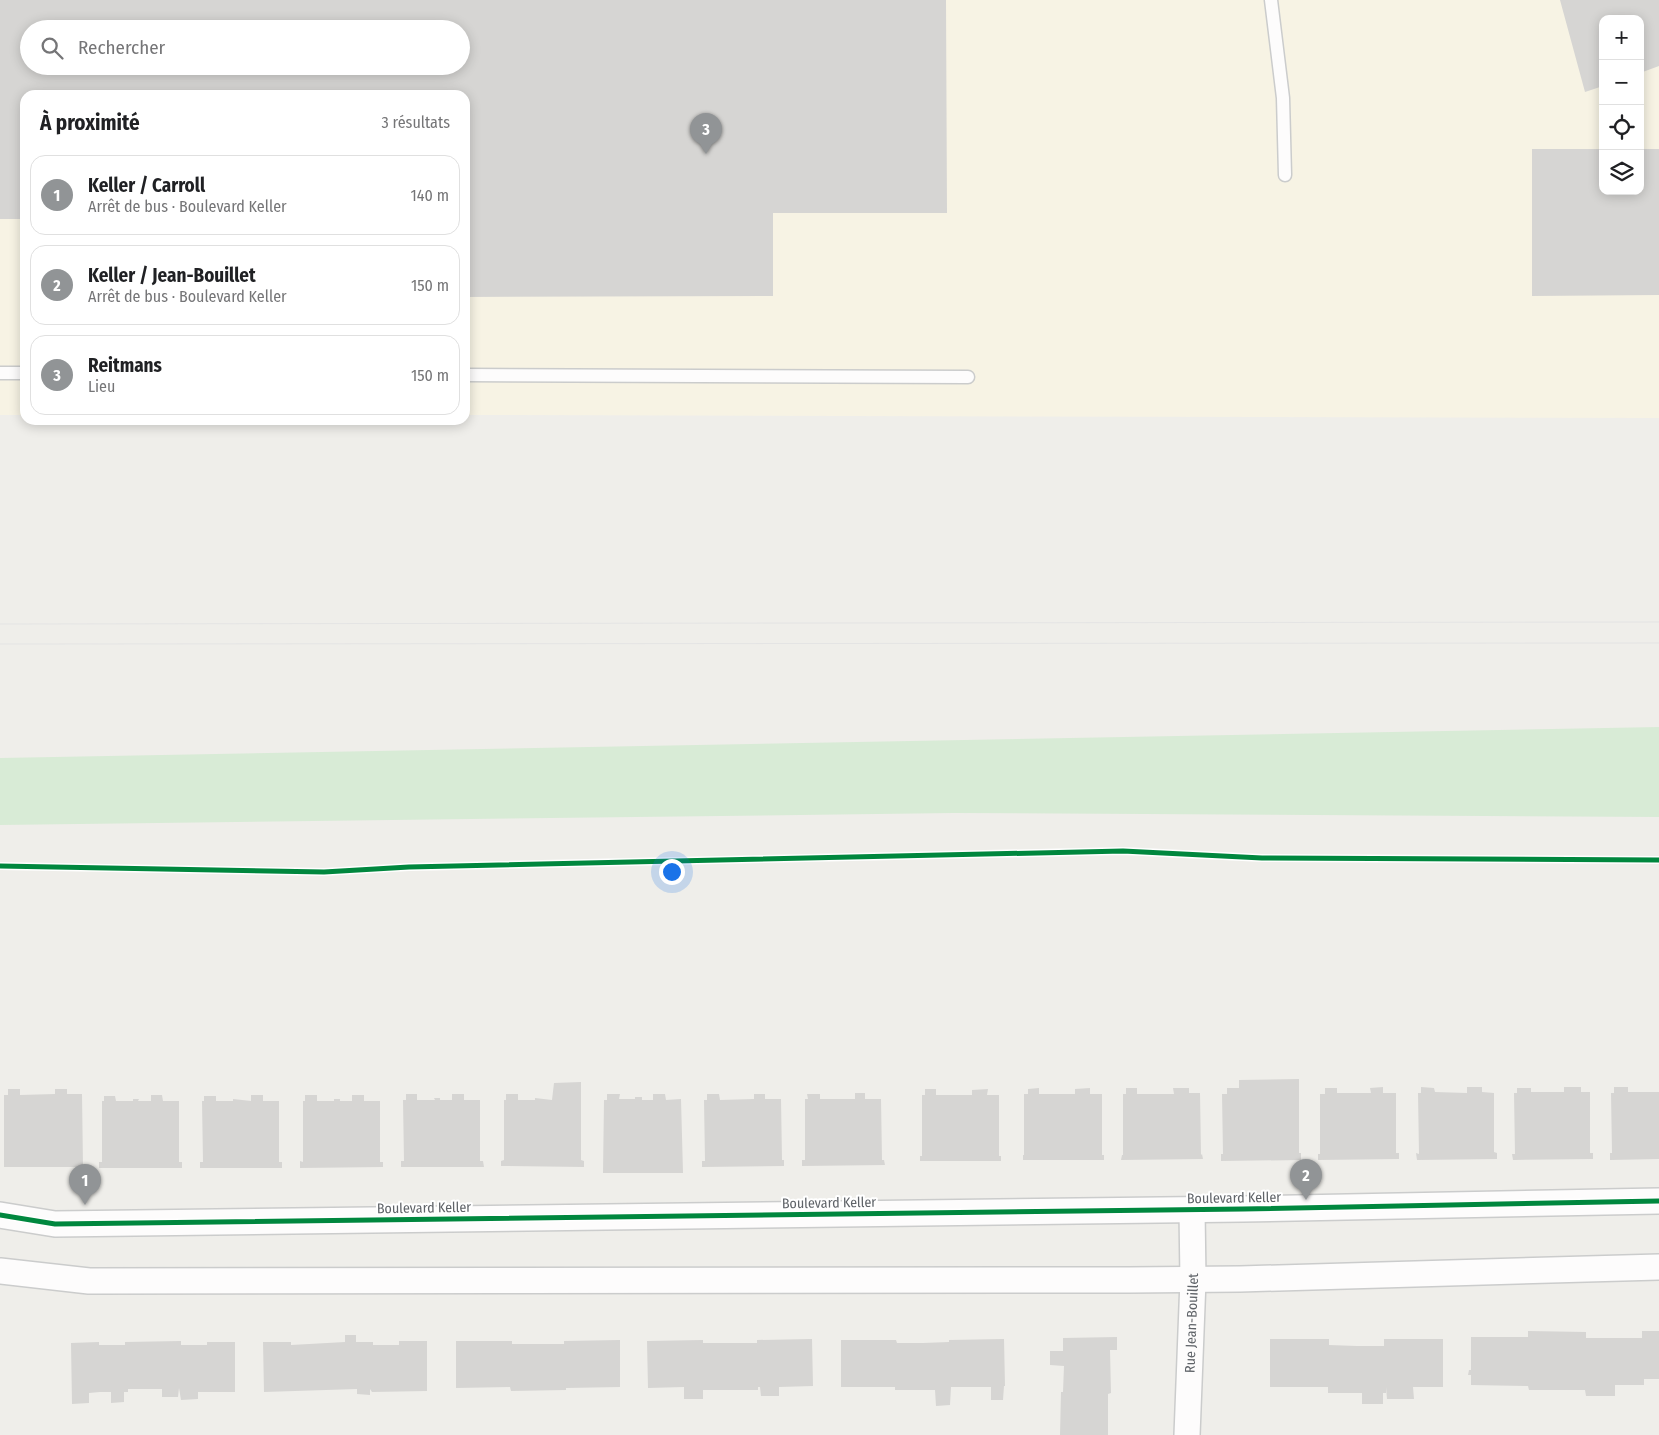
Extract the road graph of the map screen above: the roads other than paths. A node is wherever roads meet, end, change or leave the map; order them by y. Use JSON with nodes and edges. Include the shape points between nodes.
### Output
{"nodes":[{"id":1,"x":1272,"y":0,"type":"edge"},
{"id":2,"x":1285,"y":175,"type":"dead end"},
{"id":3,"x":0,"y":373,"type":"edge"},
{"id":4,"x":20,"y":373,"type":"edge"},
{"id":5,"x":470,"y":375,"type":"edge"},
{"id":6,"x":968,"y":377,"type":"dead end"},
{"id":7,"x":1659,"y":1201,"type":"edge"},
{"id":8,"x":1192,"y":1210,"type":"junction"},
{"id":9,"x":0,"y":1216,"type":"edge"},
{"id":10,"x":1659,"y":1267,"type":"edge"},
{"id":11,"x":0,"y":1271,"type":"edge"},
{"id":12,"x":1193,"y":1280,"type":"junction"},
{"id":13,"x":1187,"y":1435,"type":"edge"}],
"edges":[{"from":1,"to":2,"type":"lane","via":[[1283,98]]},
{"from":3,"to":4,"type":"lane"},
{"from":5,"to":6,"type":"lane"},
{"from":7,"to":8,"type":"street","name":"Boulevard Keller"},
{"from":8,"to":9,"type":"street","name":"Boulevard Keller","via":[[55,1224]]},
{"from":8,"to":12,"type":"street","name":"Rue Jean-Bouillet"},
{"from":10,"to":12,"type":"street"},
{"from":11,"to":12,"type":"street","via":[[89,1280]]},
{"from":12,"to":13,"type":"street","name":"Rue Jean-Bouillet"}]}
